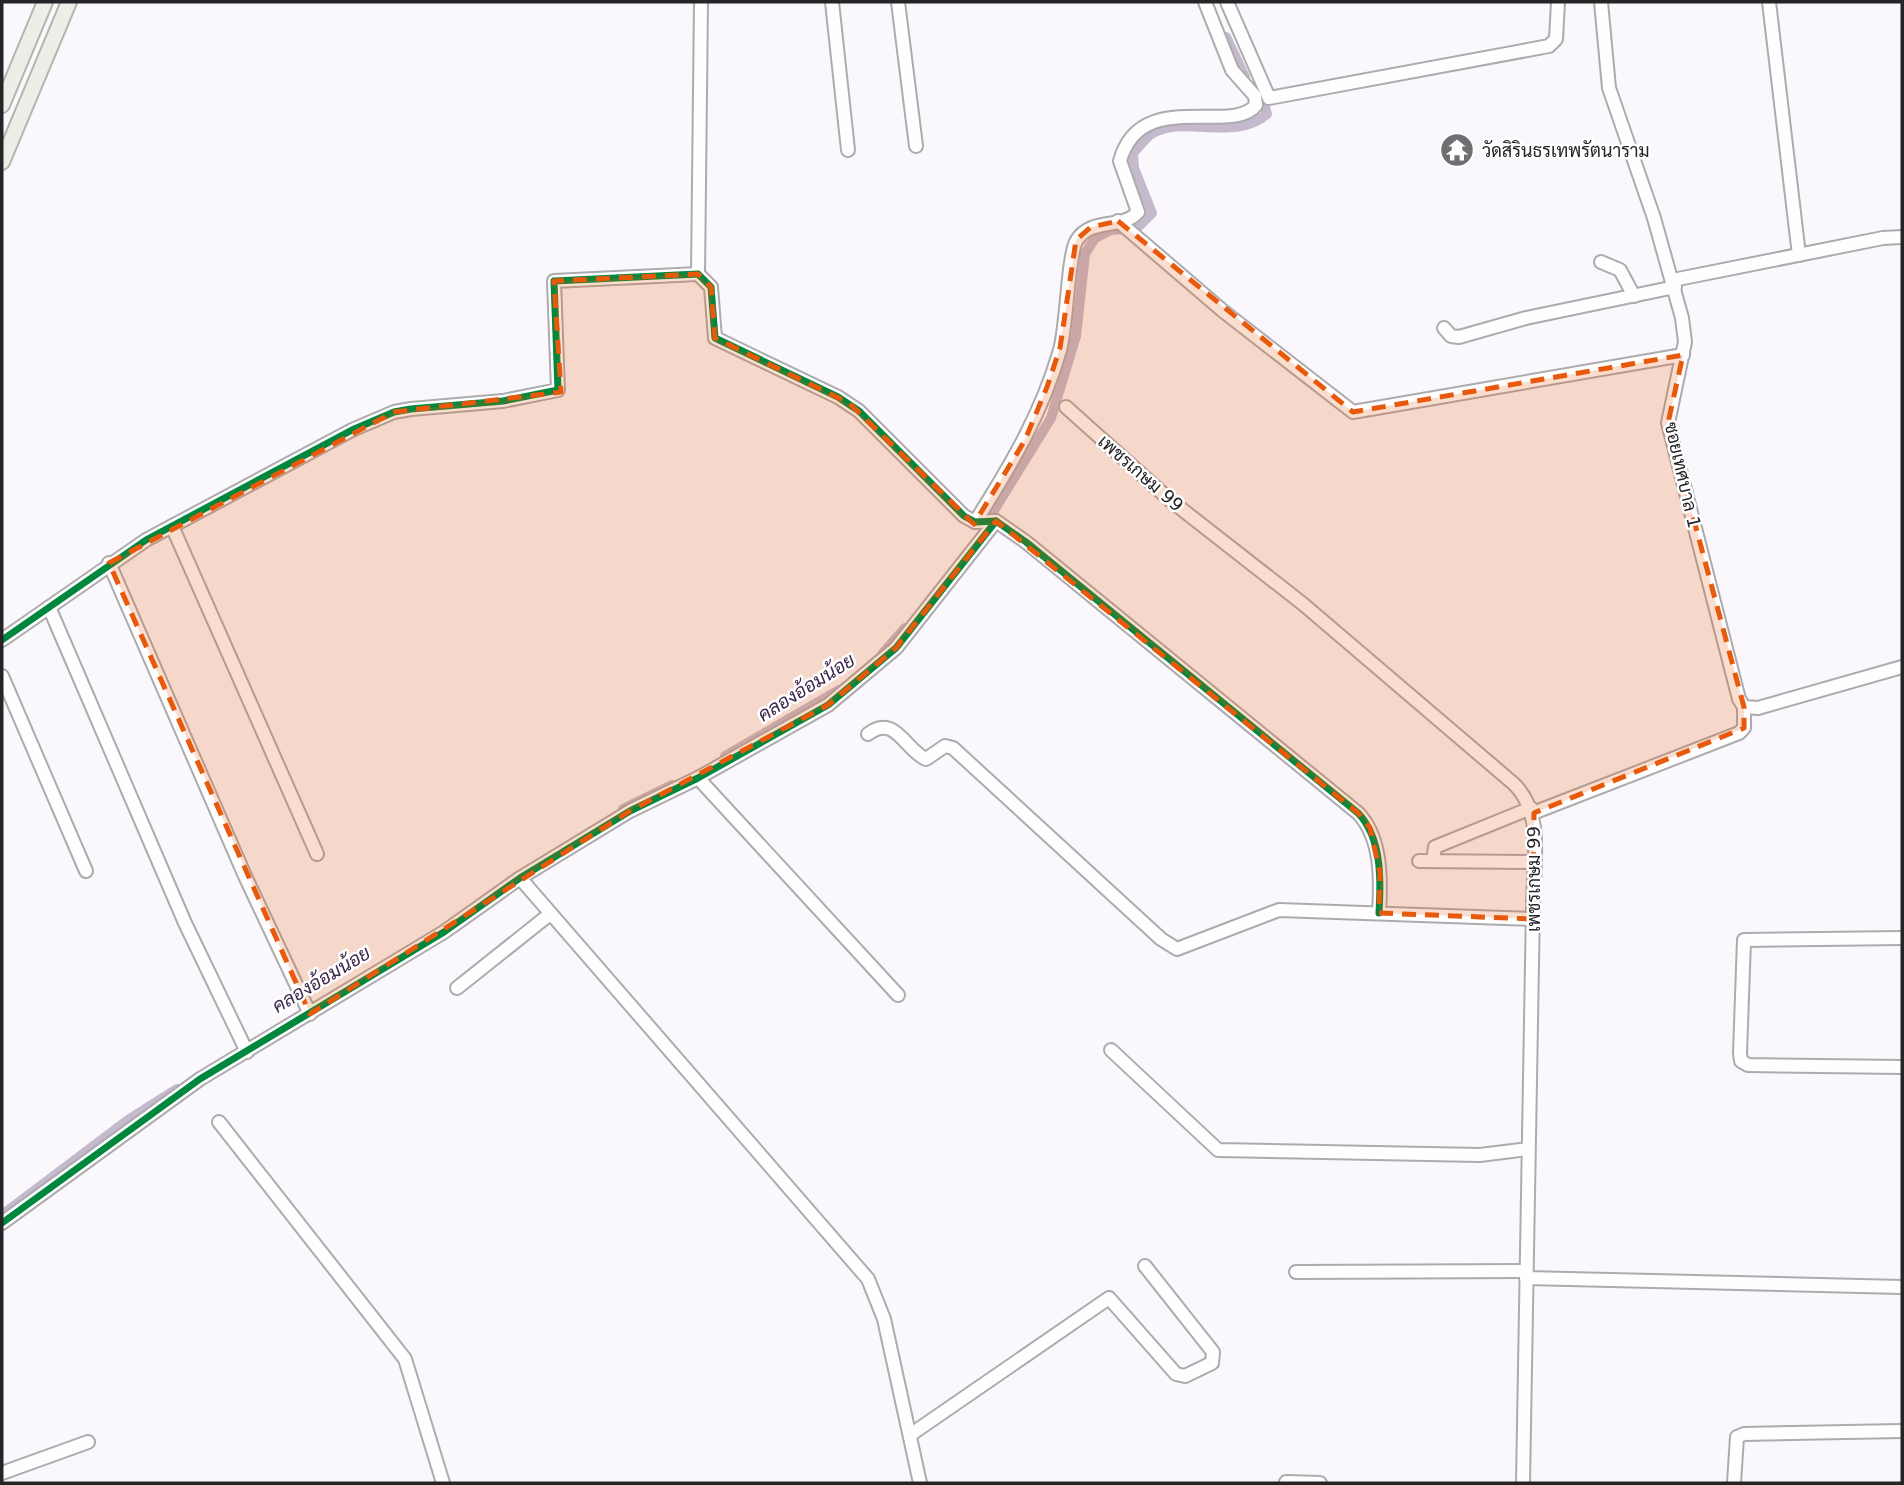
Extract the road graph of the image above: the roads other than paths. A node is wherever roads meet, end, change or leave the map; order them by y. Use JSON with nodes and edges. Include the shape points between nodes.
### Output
{"nodes":[{"id":1,"x":45,"y":2,"type":"edge"},
{"id":2,"x":68,"y":2,"type":"edge"},
{"id":3,"x":701,"y":2,"type":"edge"},
{"id":4,"x":832,"y":2,"type":"edge"},
{"id":5,"x":898,"y":2,"type":"edge"},
{"id":6,"x":1205,"y":2,"type":"edge"},
{"id":7,"x":1227,"y":2,"type":"edge"},
{"id":8,"x":1558,"y":2,"type":"edge"},
{"id":9,"x":1601,"y":2,"type":"edge"},
{"id":10,"x":1769,"y":2,"type":"edge"},
{"id":11,"x":2,"y":105,"type":"edge"},
{"id":12,"x":916,"y":146,"type":"dead end"},
{"id":13,"x":848,"y":150,"type":"dead end"},
{"id":14,"x":2,"y":162,"type":"edge"},
{"id":15,"x":1119,"y":222,"type":"junction"},
{"id":16,"x":1902,"y":237,"type":"edge"},
{"id":17,"x":1799,"y":255,"type":"junction"},
{"id":18,"x":1601,"y":262,"type":"dead end"},
{"id":19,"x":698,"y":274,"type":"junction"},
{"id":20,"x":1674,"y":284,"type":"junction"},
{"id":21,"x":1634,"y":296,"type":"junction"},
{"id":22,"x":1444,"y":328,"type":"dead end"},
{"id":23,"x":1683,"y":355,"type":"junction"},
{"id":24,"x":1066,"y":407,"type":"dead end"},
{"id":25,"x":994,"y":521,"type":"junction"},
{"id":26,"x":976,"y":522,"type":"junction"},
{"id":27,"x":172,"y":526,"type":"junction"},
{"id":28,"x":109,"y":563,"type":"junction"},
{"id":29,"x":50,"y":607,"type":"junction"},
{"id":30,"x":2,"y":640,"type":"edge"},
{"id":31,"x":1902,"y":667,"type":"edge"},
{"id":32,"x":2,"y":676,"type":"edge"},
{"id":33,"x":1744,"y":706,"type":"junction"},
{"id":34,"x":868,"y":734,"type":"dead end"},
{"id":35,"x":698,"y":778,"type":"junction"},
{"id":36,"x":1532,"y":810,"type":"junction"},
{"id":37,"x":317,"y":854,"type":"dead end"},
{"id":38,"x":1419,"y":861,"type":"dead end"},
{"id":39,"x":1433,"y":861,"type":"junction"},
{"id":40,"x":1533,"y":862,"type":"junction"},
{"id":41,"x":86,"y":871,"type":"dead end"},
{"id":42,"x":520,"y":878,"type":"junction"},
{"id":43,"x":1380,"y":913,"type":"junction"},
{"id":44,"x":550,"y":914,"type":"junction"},
{"id":45,"x":1533,"y":919,"type":"junction"},
{"id":46,"x":1902,"y":938,"type":"edge"},
{"id":47,"x":457,"y":989,"type":"dead end"},
{"id":48,"x":898,"y":995,"type":"dead end"},
{"id":49,"x":308,"y":1010,"type":"junction"},
{"id":50,"x":244,"y":1048,"type":"junction"},
{"id":51,"x":1111,"y":1050,"type":"dead end"},
{"id":52,"x":1902,"y":1067,"type":"edge"},
{"id":53,"x":219,"y":1122,"type":"dead end"},
{"id":54,"x":1528,"y":1149,"type":"junction"},
{"id":55,"x":2,"y":1223,"type":"edge"},
{"id":56,"x":1145,"y":1266,"type":"dead end"},
{"id":57,"x":1296,"y":1272,"type":"dead end"},
{"id":58,"x":1526,"y":1274,"type":"junction"},
{"id":59,"x":1902,"y":1287,"type":"edge"},
{"id":60,"x":1902,"y":1431,"type":"edge"},
{"id":61,"x":909,"y":1435,"type":"junction"},
{"id":62,"x":88,"y":1442,"type":"dead end"},
{"id":63,"x":2,"y":1473,"type":"edge"},
{"id":64,"x":1286,"y":1482,"type":"edge"},
{"id":65,"x":443,"y":1483,"type":"edge"},
{"id":66,"x":920,"y":1483,"type":"edge"},
{"id":67,"x":1320,"y":1483,"type":"edge"},
{"id":68,"x":1523,"y":1483,"type":"edge"},
{"id":69,"x":1734,"y":1483,"type":"edge"}],
"edges":[{"from":1,"to":11,"type":"main road"},
{"from":2,"to":14,"type":"main road"},
{"from":3,"to":19,"type":"street"},
{"from":4,"to":13,"type":"street"},
{"from":5,"to":12,"type":"street"},
{"from":6,"to":15,"type":"street","via":[[1232,70],[1255,96],[1256,105],[1250,112],[1226,116],[1162,118],[1140,130],[1120,161],[1138,212]]},
{"from":7,"to":8,"type":"street","via":[[1269,98],[1549,46],[1556,39]]},
{"from":9,"to":20,"type":"street","name":"ซอยเทศบาล 1","via":[[1609,88]]},
{"from":10,"to":17,"type":"street"},
{"from":15,"to":23,"type":"street","via":[[1353,412]]},
{"from":15,"to":26,"type":"street","via":[[1091,227],[1072,248],[1063,335],[1047,387],[1025,440]]},
{"from":16,"to":17,"type":"street"},
{"from":17,"to":20,"type":"street"},
{"from":18,"to":21,"type":"street","via":[[1620,270]]},
{"from":19,"to":26,"type":"street","via":[[711,287],[715,338],[849,403],[958,510]]},
{"from":19,"to":27,"type":"street","via":[[554,281],[560,385],[554,393],[394,412]]},
{"from":20,"to":21,"type":"street"},
{"from":20,"to":23,"type":"street","name":"ซอยเทศบาล 1","via":[[1685,332]]},
{"from":21,"to":22,"type":"street","via":[[1459,337],[1451,337]]},
{"from":23,"to":33,"type":"street","name":"ซอยเทศบาล 1","via":[[1668,423]]},
{"from":24,"to":36,"type":"street","name":"เพชรเกษม 99","via":[[1187,514],[1303,604],[1514,784]]},
{"from":25,"to":26,"type":"street"},
{"from":25,"to":35,"type":"street","via":[[896,648],[873,670],[818,711]]},
{"from":25,"to":43,"type":"street","via":[[1026,542],[1358,813],[1373,839],[1380,873]]},
{"from":27,"to":28,"type":"street"},
{"from":27,"to":37,"type":"street"},
{"from":28,"to":29,"type":"street"},
{"from":28,"to":49,"type":"street"},
{"from":29,"to":30,"type":"street"},
{"from":29,"to":50,"type":"street","via":[[185,923]]},
{"from":31,"to":33,"type":"street","via":[[1758,708]]},
{"from":32,"to":41,"type":"street"},
{"from":33,"to":36,"type":"street","via":[[1744,728],[1739,733]]},
{"from":34,"to":43,"type":"street","via":[[880,726],[890,727],[926,759],[945,746],[953,748],[1177,949],[1268,912]]},
{"from":35,"to":42,"type":"street","via":[[630,811]]},
{"from":35,"to":48,"type":"street"},
{"from":36,"to":39,"type":"street","via":[[1435,847]]},
{"from":36,"to":40,"type":"street","name":"เพชรเกษม 99"},
{"from":38,"to":39,"type":"street"},
{"from":39,"to":40,"type":"street"},
{"from":40,"to":45,"type":"street","name":"เพชรเกษม 99"},
{"from":42,"to":44,"type":"street"},
{"from":42,"to":49,"type":"street","via":[[444,932]]},
{"from":43,"to":45,"type":"street"},
{"from":44,"to":47,"type":"street"},
{"from":44,"to":61,"type":"street","via":[[869,1279],[884,1319]]},
{"from":45,"to":54,"type":"street","name":"เพชรเกษม 99"},
{"from":46,"to":52,"type":"street","via":[[1744,940],[1741,1054],[1741,1061],[1748,1065]]},
{"from":49,"to":50,"type":"street"},
{"from":50,"to":55,"type":"street"},
{"from":51,"to":54,"type":"street","via":[[1219,1150],[1480,1154]]},
{"from":53,"to":65,"type":"street","via":[[405,1359]]},
{"from":54,"to":58,"type":"street","name":"เพชรเกษม 99"},
{"from":56,"to":61,"type":"street","via":[[1213,1352],[1212,1363],[1185,1376],[1175,1374],[1109,1298]]},
{"from":57,"to":58,"type":"street"},
{"from":58,"to":59,"type":"street"},
{"from":58,"to":68,"type":"street","name":"เพชรเกษม 99"},
{"from":60,"to":69,"type":"street","via":[[1744,1434],[1734,1444]]},
{"from":61,"to":66,"type":"street"},
{"from":62,"to":63,"type":"street"},
{"from":64,"to":67,"type":"street"}]}
